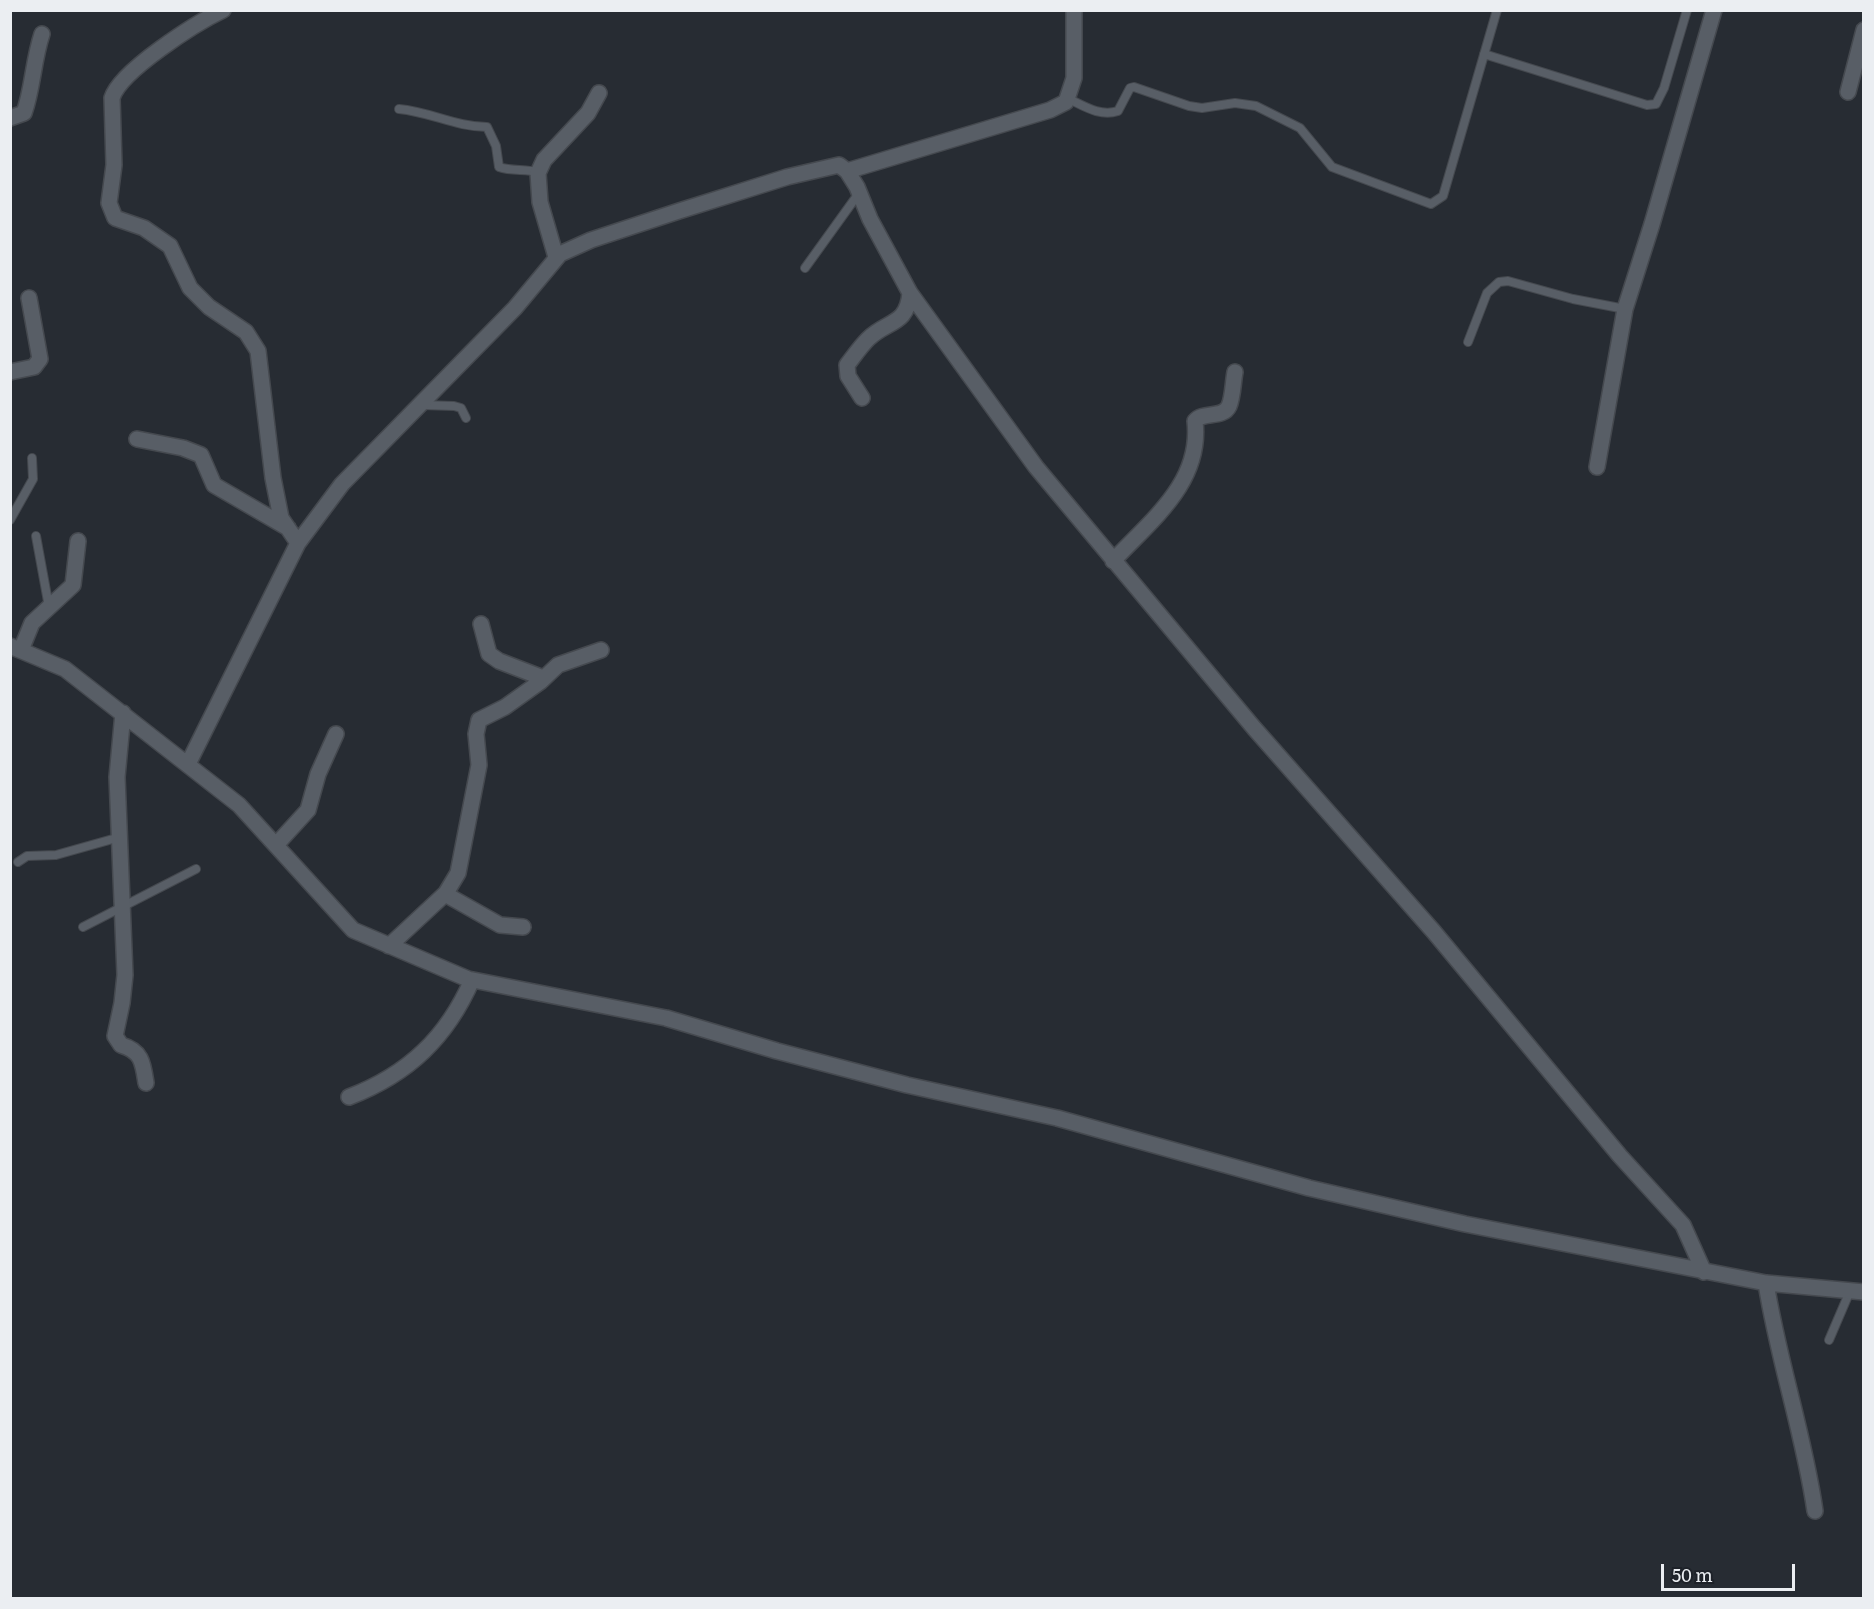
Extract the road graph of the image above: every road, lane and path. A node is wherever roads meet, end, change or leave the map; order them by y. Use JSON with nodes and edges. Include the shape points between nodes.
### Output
{"nodes":[{"id":1,"x":223,"y":10,"type":"edge"},
{"id":2,"x":1074,"y":10,"type":"edge"},
{"id":3,"x":1497,"y":10,"type":"edge"},
{"id":4,"x":1687,"y":10,"type":"edge"},
{"id":5,"x":1714,"y":10,"type":"edge"},
{"id":6,"x":1863,"y":30,"type":"edge"},
{"id":7,"x":42,"y":34,"type":"dead end"},
{"id":8,"x":1484,"y":54,"type":"junction"},
{"id":9,"x":1848,"y":92,"type":"dead end"},
{"id":10,"x":598,"y":93,"type":"dead end"},
{"id":11,"x":1067,"y":98,"type":"junction"},
{"id":12,"x":399,"y":109,"type":"dead end"},
{"id":13,"x":10,"y":118,"type":"edge"},
{"id":14,"x":847,"y":171,"type":"junction"},
{"id":15,"x":538,"y":173,"type":"junction"},
{"id":16,"x":859,"y":193,"type":"junction"},
{"id":17,"x":556,"y":257,"type":"junction"},
{"id":18,"x":805,"y":268,"type":"dead end"},
{"id":19,"x":910,"y":293,"type":"junction"},
{"id":20,"x":29,"y":298,"type":"dead end"},
{"id":21,"x":1625,"y":309,"type":"junction"},
{"id":22,"x":1468,"y":342,"type":"dead end"},
{"id":23,"x":10,"y":372,"type":"edge"},
{"id":24,"x":1235,"y":372,"type":"dead end"},
{"id":25,"x":862,"y":398,"type":"dead end"},
{"id":26,"x":420,"y":405,"type":"junction"},
{"id":27,"x":465,"y":418,"type":"dead end"},
{"id":28,"x":136,"y":439,"type":"dead end"},
{"id":29,"x":32,"y":458,"type":"dead end"},
{"id":30,"x":1597,"y":467,"type":"dead end"},
{"id":31,"x":10,"y":520,"type":"edge"},
{"id":32,"x":288,"y":528,"type":"junction"},
{"id":33,"x":36,"y":536,"type":"dead end"},
{"id":34,"x":78,"y":541,"type":"dead end"},
{"id":35,"x":298,"y":543,"type":"junction"},
{"id":36,"x":1113,"y":561,"type":"junction"},
{"id":37,"x":50,"y":609,"type":"junction"},
{"id":38,"x":482,"y":624,"type":"dead end"},
{"id":39,"x":16,"y":648,"type":"edge"},
{"id":40,"x":601,"y":650,"type":"dead end"},
{"id":41,"x":543,"y":678,"type":"junction"},
{"id":42,"x":123,"y":713,"type":"junction"},
{"id":43,"x":336,"y":734,"type":"dead end"},
{"id":44,"x":188,"y":764,"type":"junction"},
{"id":45,"x":120,"y":837,"type":"junction"},
{"id":46,"x":276,"y":845,"type":"junction"},
{"id":47,"x":18,"y":862,"type":"dead end"},
{"id":48,"x":196,"y":869,"type":"dead end"},
{"id":49,"x":445,"y":894,"type":"junction"},
{"id":50,"x":122,"y":907,"type":"junction"},
{"id":51,"x":83,"y":927,"type":"dead end"},
{"id":52,"x":523,"y":927,"type":"dead end"},
{"id":53,"x":389,"y":946,"type":"junction"},
{"id":54,"x":472,"y":980,"type":"junction"},
{"id":55,"x":146,"y":1083,"type":"dead end"},
{"id":56,"x":349,"y":1097,"type":"dead end"},
{"id":57,"x":1704,"y":1272,"type":"junction"},
{"id":58,"x":1766,"y":1283,"type":"junction"},
{"id":59,"x":1857,"y":1292,"type":"edge"},
{"id":60,"x":1829,"y":1340,"type":"dead end"},
{"id":61,"x":1815,"y":1511,"type":"dead end"}],
"edges":[{"from":1,"to":32,"type":"street","via":[[203,20],[115,87],[110,203],[115,218],[144,228],[170,246],[190,288],[209,307],[246,332],[258,351],[273,477],[281,518]]},
{"from":2,"to":11,"type":"street","via":[[1074,78]]},
{"from":3,"to":8,"type":"lane"},
{"from":4,"to":8,"type":"lane","via":[[1656,104],[1647,105]]},
{"from":5,"to":21,"type":"street"},
{"from":6,"to":9,"type":"street"},
{"from":7,"to":13,"type":"street","via":[[24,113]]},
{"from":8,"to":11,"type":"lane","via":[[1443,196],[1431,204],[1332,167],[1300,128],[1256,106],[1189,106],[1134,87],[1118,111],[1110,114]]},
{"from":10,"to":15,"type":"street","via":[[588,113],[544,160]]},
{"from":11,"to":14,"type":"street","via":[[1050,110]]},
{"from":12,"to":15,"type":"lane","via":[[424,111],[469,127],[487,127],[496,146],[499,167]]},
{"from":14,"to":16,"type":"street"},
{"from":14,"to":17,"type":"street","via":[[839,165],[787,177],[591,240]]},
{"from":15,"to":17,"type":"street","via":[[540,202]]},
{"from":16,"to":18,"type":"lane"},
{"from":16,"to":19,"type":"street"},
{"from":17,"to":26,"type":"street","via":[[515,308]]},
{"from":19,"to":25,"type":"street","via":[[909,308],[899,320],[869,338],[846,365]]},
{"from":19,"to":36,"type":"street","via":[[1036,467]]},
{"from":20,"to":23,"type":"street","via":[[40,359],[34,368]]},
{"from":21,"to":22,"type":"lane","via":[[1499,282],[1487,293]]},
{"from":21,"to":30,"type":"street"},
{"from":24,"to":36,"type":"street","via":[[1229,407],[1195,421],[1191,465],[1182,486]]},
{"from":26,"to":27,"type":"lane","via":[[454,406],[460,408]]},
{"from":26,"to":35,"type":"street","via":[[342,484]]},
{"from":28,"to":32,"type":"street","via":[[201,455],[214,485]]},
{"from":29,"to":31,"type":"lane","via":[[33,479]]},
{"from":32,"to":35,"type":"street"},
{"from":33,"to":37,"type":"lane"},
{"from":34,"to":37,"type":"street","via":[[75,579]]},
{"from":35,"to":44,"type":"street"},
{"from":36,"to":57,"type":"street","via":[[1683,1225]]},
{"from":37,"to":39,"type":"street","via":[[32,623]]},
{"from":38,"to":41,"type":"street","via":[[489,654]]},
{"from":39,"to":42,"type":"street","via":[[65,669]]},
{"from":40,"to":41,"type":"street","via":[[558,665]]},
{"from":41,"to":49,"type":"street","via":[[505,707],[479,720],[479,765],[466,837],[458,873]]},
{"from":42,"to":44,"type":"street"},
{"from":42,"to":45,"type":"street","via":[[117,777]]},
{"from":43,"to":46,"type":"street","via":[[318,774],[308,810]]},
{"from":44,"to":46,"type":"street","via":[[239,805]]},
{"from":45,"to":47,"type":"lane","via":[[56,855],[27,856]]},
{"from":45,"to":50,"type":"street"},
{"from":46,"to":53,"type":"street","via":[[353,930]]},
{"from":48,"to":50,"type":"lane"},
{"from":49,"to":52,"type":"street","via":[[500,925]]},
{"from":49,"to":53,"type":"street"},
{"from":50,"to":51,"type":"lane"},
{"from":50,"to":55,"type":"street","via":[[125,975],[115,1036],[121,1045],[134,1049],[142,1058]]},
{"from":53,"to":54,"type":"street"},
{"from":54,"to":56,"type":"street","via":[[449,1024],[427,1051]]},
{"from":54,"to":57,"type":"street","via":[[666,1018],[788,1054],[1057,1118],[1309,1188]]},
{"from":57,"to":58,"type":"street"},
{"from":58,"to":59,"type":"street"},
{"from":58,"to":61,"type":"street","via":[[1771,1319],[1810,1473]]},
{"from":59,"to":60,"type":"lane"}]}
